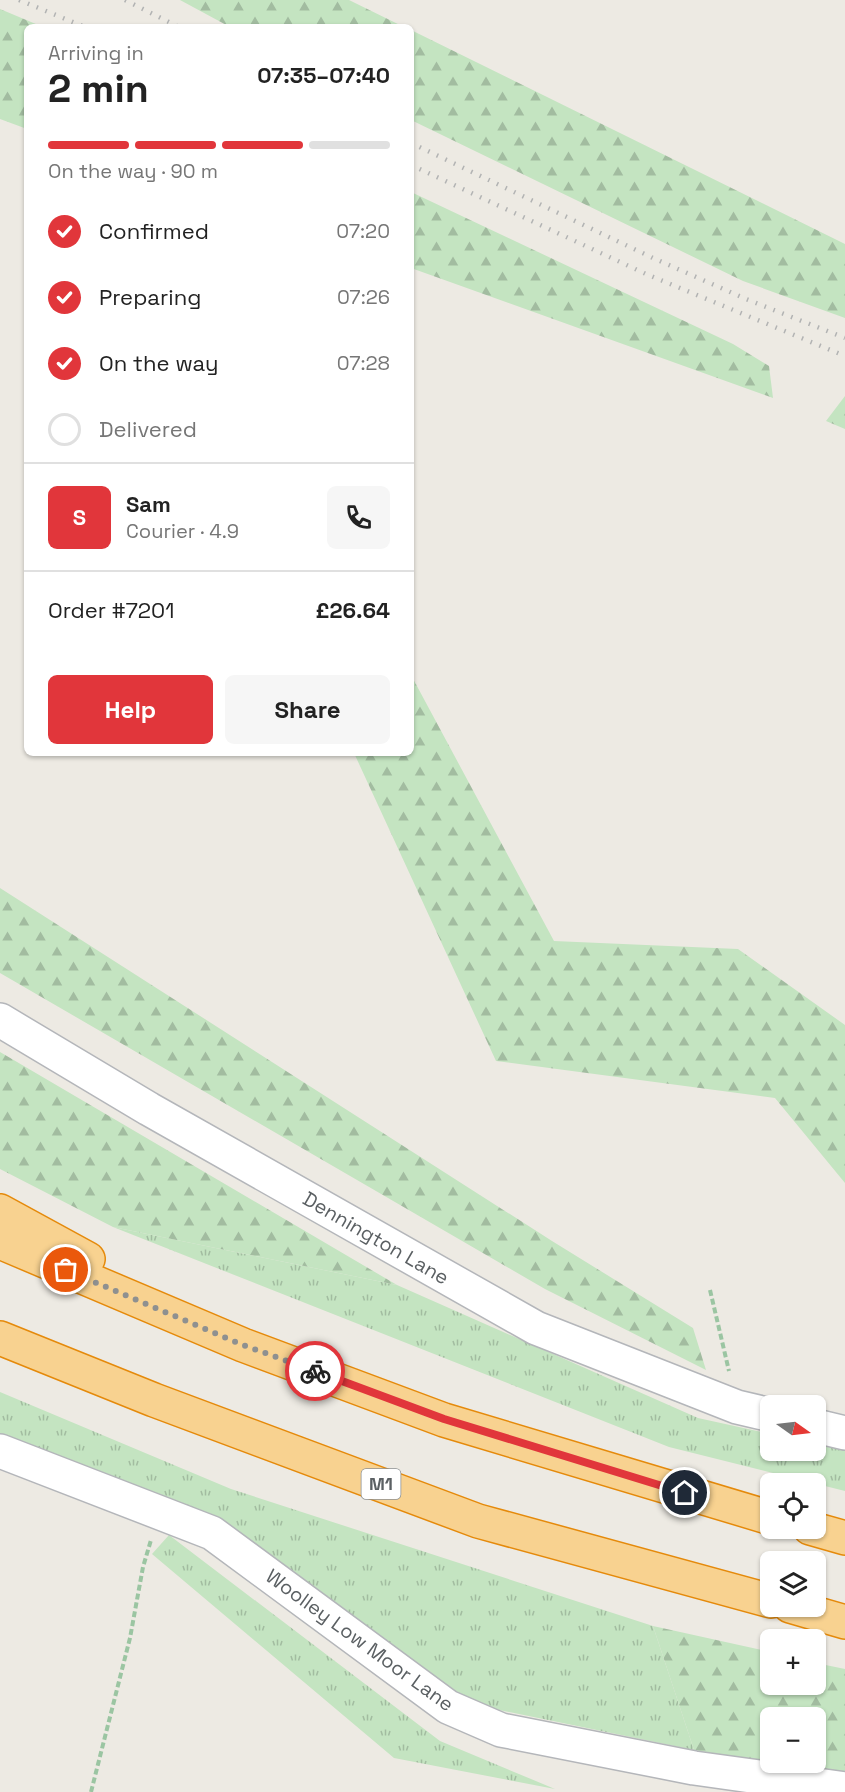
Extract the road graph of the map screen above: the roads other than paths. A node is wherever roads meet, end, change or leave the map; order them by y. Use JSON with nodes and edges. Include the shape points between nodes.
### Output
{"nodes":[{"id":1,"x":0,"y":1020,"type":"edge"},
{"id":2,"x":0,"y":1211,"type":"edge"},
{"id":3,"x":0,"y":1242,"type":"edge"},
{"id":4,"x":0,"y":1338,"type":"edge"},
{"id":5,"x":243,"y":1345,"type":"junction"},
{"id":6,"x":760,"y":1412,"type":"edge"},
{"id":7,"x":826,"y":1428,"type":"edge"},
{"id":8,"x":845,"y":1433,"type":"edge"},
{"id":9,"x":0,"y":1451,"type":"edge"},
{"id":10,"x":760,"y":1515,"type":"edge"},
{"id":11,"x":826,"y":1533,"type":"edge"},
{"id":12,"x":845,"y":1538,"type":"edge"},
{"id":13,"x":760,"y":1598,"type":"edge"},
{"id":14,"x":826,"y":1616,"type":"edge"},
{"id":15,"x":845,"y":1622,"type":"edge"},
{"id":16,"x":845,"y":1789,"type":"edge"}],
"edges":[{"from":1,"to":6,"type":"street","name":"Dennington Lane","via":[[536,1328],[737,1407]]},
{"from":2,"to":5,"type":"highway"},
{"from":3,"to":5,"type":"highway"},
{"from":4,"to":13,"type":"highway","number":"M1","via":[[478,1521]]},
{"from":5,"to":10,"type":"highway","via":[[444,1419]]},
{"from":7,"to":8,"type":"street"},
{"from":9,"to":16,"type":"street","name":"Woolley Low Moor Lane","via":[[212,1533],[448,1707],[501,1730],[694,1768]]},
{"from":11,"to":12,"type":"highway"},
{"from":14,"to":15,"type":"highway"}]}
